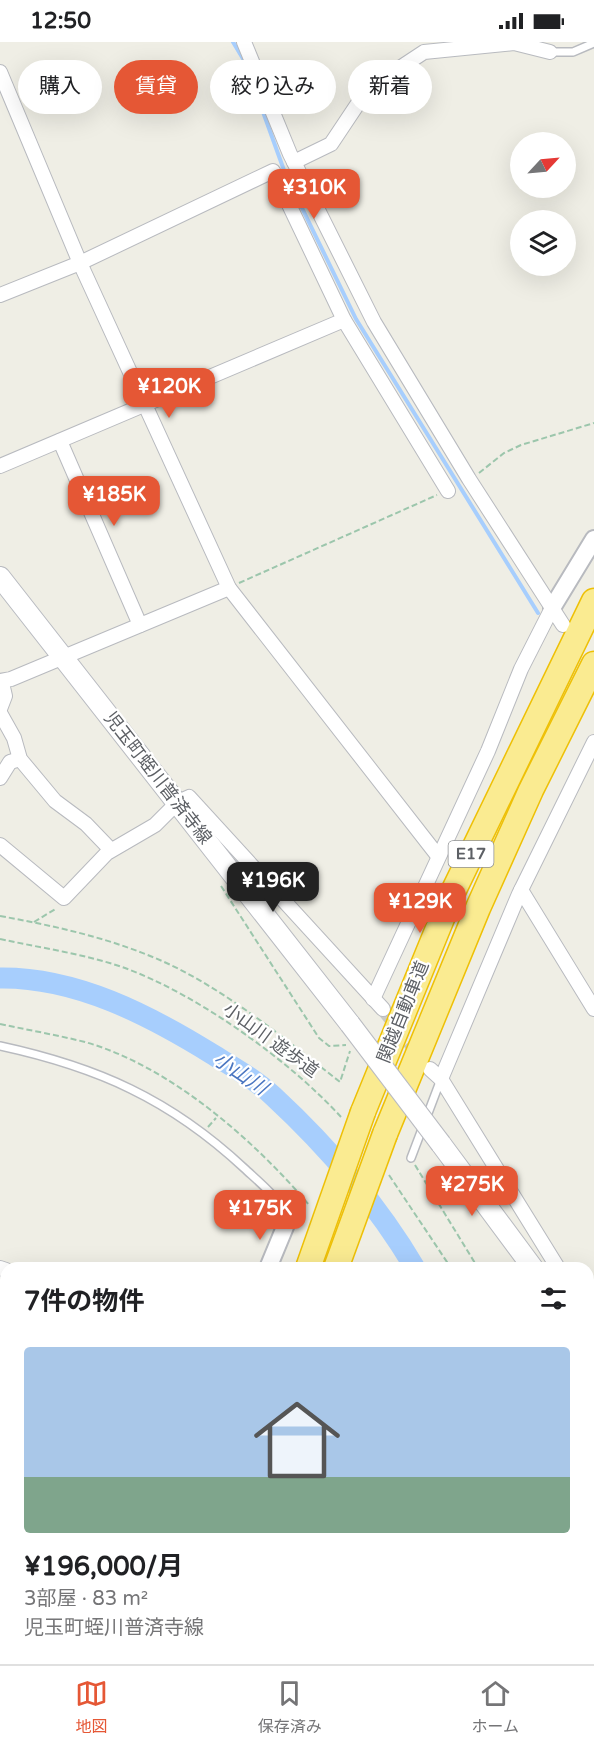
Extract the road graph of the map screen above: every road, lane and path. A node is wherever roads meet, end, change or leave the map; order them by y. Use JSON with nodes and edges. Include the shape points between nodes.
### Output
{"nodes":[{"id":1,"x":244,"y":42,"type":"edge"},
{"id":2,"x":527,"y":44,"type":"edge"},
{"id":3,"x":594,"y":44,"type":"edge"},
{"id":4,"x":428,"y":47,"type":"edge"},
{"id":5,"x":550,"y":52,"type":"joint"},
{"id":6,"x":0,"y":72,"type":"edge"},
{"id":7,"x":294,"y":162,"type":"junction"},
{"id":8,"x":80,"y":263,"type":"junction"},
{"id":9,"x":0,"y":295,"type":"edge"},
{"id":10,"x":344,"y":320,"type":"junction"},
{"id":11,"x":145,"y":404,"type":"junction"},
{"id":12,"x":594,"y":423,"type":"edge"},
{"id":13,"x":60,"y":441,"type":"junction"},
{"id":14,"x":0,"y":466,"type":"edge"},
{"id":15,"x":469,"y":479,"type":"junction"},
{"id":16,"x":448,"y":491,"type":"joint"},
{"id":17,"x":594,"y":539,"type":"edge"},
{"id":18,"x":0,"y":577,"type":"edge"},
{"id":19,"x":229,"y":588,"type":"junction"},
{"id":20,"x":594,"y":601,"type":"edge"},
{"id":21,"x":552,"y":608,"type":"junction"},
{"id":22,"x":140,"y":625,"type":"junction"},
{"id":23,"x":563,"y":625,"type":"dead end"},
{"id":24,"x":63,"y":657,"type":"junction"},
{"id":25,"x":594,"y":664,"type":"edge"},
{"id":26,"x":1,"y":682,"type":"edge"},
{"id":27,"x":0,"y":711,"type":"edge"},
{"id":28,"x":594,"y":742,"type":"edge"},
{"id":29,"x":20,"y":759,"type":"junction"},
{"id":30,"x":0,"y":777,"type":"edge"},
{"id":31,"x":178,"y":802,"type":"junction"},
{"id":32,"x":0,"y":845,"type":"edge"},
{"id":33,"x":111,"y":850,"type":"junction"},
{"id":34,"x":438,"y":856,"type":"junction"},
{"id":35,"x":218,"y":881,"type":"dead end"},
{"id":36,"x":520,"y":890,"type":"junction"},
{"id":37,"x":64,"y":898,"type":"junction"},
{"id":38,"x":0,"y":916,"type":"edge"},
{"id":39,"x":34,"y":922,"type":"junction"},
{"id":40,"x":0,"y":939,"type":"edge"},
{"id":41,"x":594,"y":1009,"type":"edge"},
{"id":42,"x":0,"y":1046,"type":"edge"},
{"id":43,"x":430,"y":1069,"type":"tunnel mouth"},
{"id":44,"x":441,"y":1079,"type":"junction"},
{"id":45,"x":217,"y":1117,"type":"dead end"},
{"id":46,"x":354,"y":1117,"type":"junction"},
{"id":47,"x":212,"y":1122,"type":"dead end"},
{"id":48,"x":411,"y":1158,"type":"joint"},
{"id":49,"x":386,"y":1171,"type":"dead end"},
{"id":50,"x":285,"y":1227,"type":"joint"},
{"id":51,"x":270,"y":1262,"type":"edge"},
{"id":52,"x":310,"y":1262,"type":"edge"},
{"id":53,"x":338,"y":1262,"type":"edge"},
{"id":54,"x":446,"y":1262,"type":"edge"},
{"id":55,"x":474,"y":1262,"type":"edge"},
{"id":56,"x":529,"y":1262,"type":"edge"},
{"id":57,"x":554,"y":1262,"type":"edge"}],
"edges":[{"from":1,"to":7,"type":"street"},
{"from":2,"to":4,"type":"street"},
{"from":2,"to":5,"type":"street"},
{"from":3,"to":5,"type":"lane","via":[[573,52]]},
{"from":4,"to":7,"type":"street","via":[[377,83],[359,102],[332,144]]},
{"from":6,"to":8,"type":"street"},
{"from":7,"to":15,"type":"street","via":[[374,322]]},
{"from":8,"to":9,"type":"street"},
{"from":8,"to":10,"type":"street","via":[[273,171]]},
{"from":8,"to":11,"type":"street"},
{"from":10,"to":11,"type":"street"},
{"from":10,"to":16,"type":"street"},
{"from":11,"to":13,"type":"street"},
{"from":11,"to":19,"type":"street"},
{"from":12,"to":15,"type":"path","via":[[504,453]]},
{"from":13,"to":14,"type":"street"},
{"from":13,"to":22,"type":"street"},
{"from":15,"to":21,"type":"street"},
{"from":16,"to":19,"type":"path"},
{"from":17,"to":21,"type":"street"},
{"from":18,"to":24,"type":"main road","name":"児玉町蛭川普済寺線"},
{"from":19,"to":22,"type":"street"},
{"from":19,"to":34,"type":"street"},
{"from":20,"to":46,"type":"highway","name":"関越自動車道","number":"E17","via":[[452,894]]},
{"from":21,"to":23,"type":"street"},
{"from":21,"to":34,"type":"street"},
{"from":22,"to":24,"type":"street"},
{"from":24,"to":26,"type":"street"},
{"from":24,"to":31,"type":"main road","name":"児玉町蛭川普済寺線"},
{"from":25,"to":53,"type":"highway","name":"関越自動車道","number":"E17","bridge":true,"via":[[478,908],[385,1134]]},
{"from":26,"to":27,"type":"street","via":[[5,696]]},
{"from":27,"to":29,"type":"street"},
{"from":28,"to":36,"type":"street"},
{"from":29,"to":30,"type":"street","via":[[10,762]]},
{"from":29,"to":33,"type":"street","via":[[55,801],[86,824]]},
{"from":31,"to":33,"type":"street","via":[[155,825]]},
{"from":31,"to":34,"type":"street","via":[[189,797],[378,1004]]},
{"from":31,"to":56,"type":"main road","name":"児玉町蛭川普済寺線","bridge":true},
{"from":32,"to":37,"type":"street"},
{"from":33,"to":37,"type":"street"},
{"from":35,"to":39,"type":"path","via":[[319,1038],[329,1046],[352,1045],[340,1083],[233,1002],[179,969],[78,931]]},
{"from":36,"to":41,"type":"street"},
{"from":36,"to":44,"type":"street"},
{"from":37,"to":39,"type":"path","via":[[57,908]]},
{"from":38,"to":39,"type":"path"},
{"from":40,"to":46,"type":"path","name":"小山川 遊歩道","via":[[125,968],[186,998]]},
{"from":42,"to":50,"type":"lane","via":[[82,1067],[163,1106],[257,1180],[284,1209]]},
{"from":43,"to":44,"type":"street"},
{"from":44,"to":48,"type":"lane"},
{"from":44,"to":57,"type":"street"},
{"from":45,"to":47,"type":"path"},
{"from":46,"to":52,"type":"highway","name":"関越自動車道","number":"E17","bridge":true},
{"from":48,"to":55,"type":"path"},
{"from":49,"to":54,"type":"path"},
{"from":50,"to":51,"type":"street"}]}
